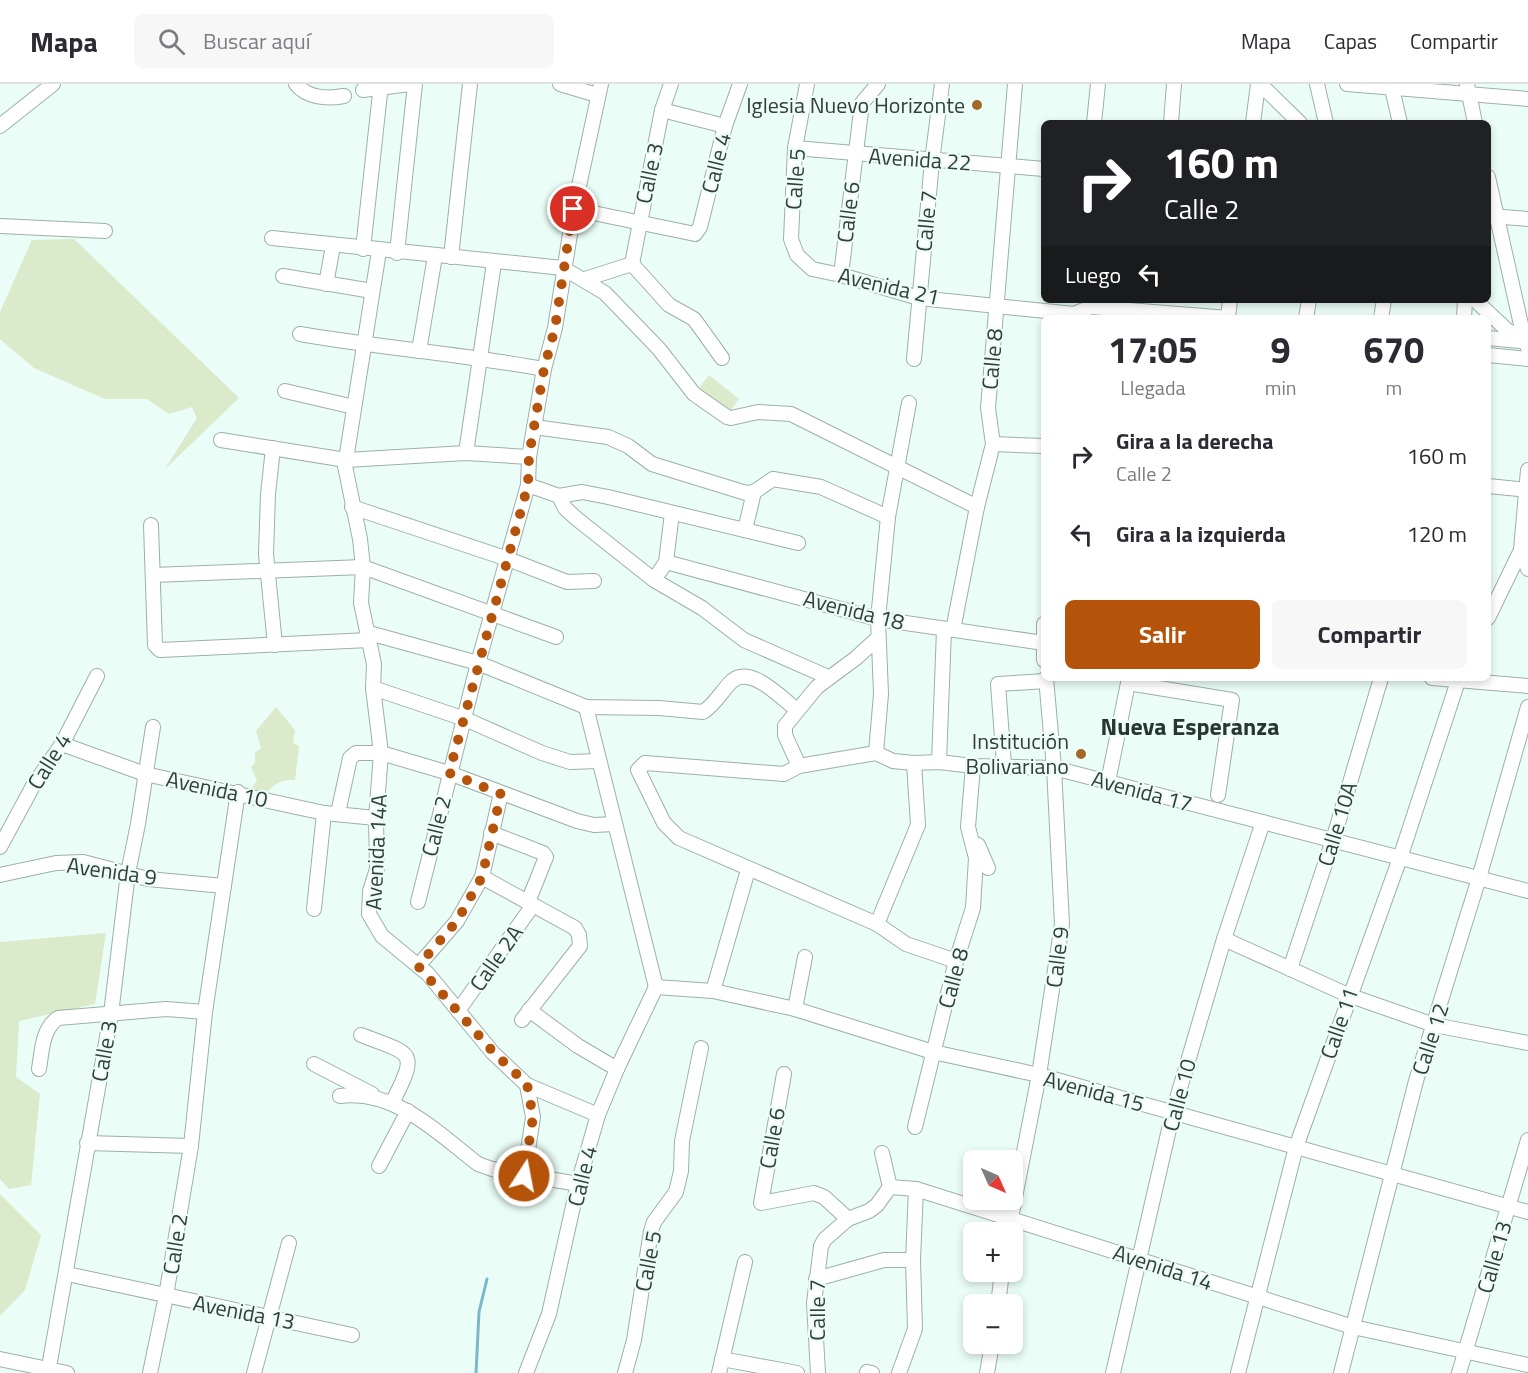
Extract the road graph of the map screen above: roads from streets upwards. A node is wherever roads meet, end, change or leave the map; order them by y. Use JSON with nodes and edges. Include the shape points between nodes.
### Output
{"nodes":[{"id":1,"x":296,"y":84,"type":"edge"},
{"id":2,"x":410,"y":84,"type":"edge"},
{"id":3,"x":415,"y":84,"type":"edge"},
{"id":4,"x":470,"y":84,"type":"edge"},
{"id":5,"x":560,"y":84,"type":"edge"},
{"id":6,"x":671,"y":84,"type":"edge"},
{"id":7,"x":740,"y":84,"type":"edge"},
{"id":8,"x":807,"y":84,"type":"edge"},
{"id":9,"x":878,"y":84,"type":"edge"},
{"id":10,"x":942,"y":84,"type":"edge"},
{"id":11,"x":1015,"y":84,"type":"edge"},
{"id":12,"x":1098,"y":84,"type":"edge"},
{"id":13,"x":1174,"y":84,"type":"edge"},
{"id":14,"x":1259,"y":84,"type":"edge"},
{"id":15,"x":1317,"y":84,"type":"edge"},
{"id":16,"x":1347,"y":84,"type":"edge"},
{"id":17,"x":381,"y":85,"type":"edge"},
{"id":18,"x":1392,"y":86,"type":"edge"},
{"id":19,"x":43,"y":87,"type":"edge"},
{"id":20,"x":1467,"y":88,"type":"edge"},
{"id":21,"x":599,"y":89,"type":"edge"},
{"id":22,"x":363,"y":90,"type":"dead end"},
{"id":23,"x":335,"y":93,"type":"edge"},
{"id":24,"x":1528,"y":99,"type":"edge"},
{"id":25,"x":662,"y":110,"type":"junction"},
{"id":26,"x":1094,"y":120,"type":"edge"},
{"id":27,"x":1171,"y":120,"type":"edge"},
{"id":28,"x":1253,"y":120,"type":"edge"},
{"id":29,"x":1297,"y":120,"type":"edge"},
{"id":30,"x":1325,"y":120,"type":"edge"},
{"id":31,"x":1399,"y":120,"type":"edge"},
{"id":32,"x":1474,"y":120,"type":"edge"},
{"id":33,"x":0,"y":126,"type":"edge"},
{"id":34,"x":725,"y":126,"type":"junction"},
{"id":35,"x":795,"y":148,"type":"junction"},
{"id":36,"x":855,"y":154,"type":"junction"},
{"id":37,"x":932,"y":161,"type":"junction"},
{"id":38,"x":1007,"y":166,"type":"junction"},
{"id":39,"x":1041,"y":169,"type":"edge"},
{"id":40,"x":573,"y":209,"type":"junction"},
{"id":41,"x":1492,"y":216,"type":"edge"},
{"id":42,"x":1528,"y":219,"type":"edge"},
{"id":43,"x":638,"y":224,"type":"junction"},
{"id":44,"x":0,"y":226,"type":"edge"},
{"id":45,"x":105,"y":231,"type":"dead end"},
{"id":46,"x":272,"y":238,"type":"dead end"},
{"id":47,"x":791,"y":239,"type":"joint"},
{"id":48,"x":333,"y":246,"type":"junction"},
{"id":49,"x":363,"y":249,"type":"junction"},
{"id":50,"x":379,"y":251,"type":"junction"},
{"id":51,"x":397,"y":253,"type":"junction"},
{"id":52,"x":435,"y":256,"type":"junction"},
{"id":53,"x":451,"y":257,"type":"junction"},
{"id":54,"x":494,"y":263,"type":"junction"},
{"id":55,"x":632,"y":264,"type":"junction"},
{"id":56,"x":563,"y":268,"type":"junction"},
{"id":57,"x":841,"y":274,"type":"junction"},
{"id":58,"x":282,"y":276,"type":"dead end"},
{"id":59,"x":585,"y":279,"type":"junction"},
{"id":60,"x":326,"y":284,"type":"junction"},
{"id":61,"x":372,"y":291,"type":"junction"},
{"id":62,"x":919,"y":298,"type":"junction"},
{"id":63,"x":1478,"y":303,"type":"edge"},
{"id":64,"x":996,"y":305,"type":"junction"},
{"id":65,"x":1157,"y":310,"type":"edge"},
{"id":66,"x":1077,"y":312,"type":"edge"},
{"id":67,"x":1201,"y":315,"type":"edge"},
{"id":68,"x":1491,"y":315,"type":"edge"},
{"id":69,"x":1491,"y":315,"type":"edge"},
{"id":70,"x":300,"y":334,"type":"dead end"},
{"id":71,"x":1491,"y":338,"type":"edge"},
{"id":72,"x":1527,"y":342,"type":"edge"},
{"id":73,"x":364,"y":345,"type":"junction"},
{"id":74,"x":419,"y":351,"type":"junction"},
{"id":75,"x":1491,"y":355,"type":"edge"},
{"id":76,"x":480,"y":357,"type":"junction"},
{"id":77,"x":722,"y":358,"type":"dead end"},
{"id":78,"x":914,"y":359,"type":"dead end"},
{"id":79,"x":1528,"y":359,"type":"edge"},
{"id":80,"x":544,"y":369,"type":"junction"},
{"id":81,"x":285,"y":391,"type":"dead end"},
{"id":82,"x":909,"y":403,"type":"dead end"},
{"id":83,"x":354,"y":407,"type":"junction"},
{"id":84,"x":534,"y":427,"type":"junction"},
{"id":85,"x":221,"y":440,"type":"dead end"},
{"id":86,"x":993,"y":444,"type":"junction"},
{"id":87,"x":1041,"y":446,"type":"edge"},
{"id":88,"x":273,"y":448,"type":"junction"},
{"id":89,"x":466,"y":453,"type":"junction"},
{"id":90,"x":529,"y":456,"type":"junction"},
{"id":91,"x":346,"y":460,"type":"junction"},
{"id":92,"x":896,"y":468,"type":"junction"},
{"id":93,"x":1528,"y":470,"type":"edge"},
{"id":94,"x":528,"y":485,"type":"junction"},
{"id":95,"x":1491,"y":486,"type":"edge"},
{"id":96,"x":1527,"y":490,"type":"edge"},
{"id":97,"x":754,"y":492,"type":"junction"},
{"id":98,"x":559,"y":496,"type":"junction"},
{"id":99,"x":352,"y":507,"type":"junction"},
{"id":100,"x":977,"y":507,"type":"junction"},
{"id":101,"x":672,"y":513,"type":"junction"},
{"id":102,"x":888,"y":517,"type":"junction"},
{"id":103,"x":151,"y":525,"type":"dead end"},
{"id":104,"x":745,"y":530,"type":"junction"},
{"id":105,"x":798,"y":543,"type":"dead end"},
{"id":106,"x":1521,"y":550,"type":"junction"},
{"id":107,"x":508,"y":559,"type":"junction"},
{"id":108,"x":666,"y":562,"type":"junction"},
{"id":109,"x":363,"y":567,"type":"junction"},
{"id":110,"x":1528,"y":569,"type":"edge"},
{"id":111,"x":268,"y":570,"type":"junction"},
{"id":112,"x":153,"y":575,"type":"junction"},
{"id":113,"x":654,"y":580,"type":"junction"},
{"id":114,"x":594,"y":581,"type":"dead end"},
{"id":115,"x":1491,"y":612,"type":"edge"},
{"id":116,"x":491,"y":613,"type":"junction"},
{"id":117,"x":878,"y":619,"type":"junction"},
{"id":118,"x":948,"y":630,"type":"junction"},
{"id":119,"x":369,"y":636,"type":"junction"},
{"id":120,"x":556,"y":637,"type":"dead end"},
{"id":121,"x":878,"y":638,"type":"junction"},
{"id":122,"x":1041,"y":643,"type":"edge"},
{"id":123,"x":275,"y":645,"type":"junction"},
{"id":124,"x":478,"y":663,"type":"junction"},
{"id":125,"x":97,"y":676,"type":"dead end"},
{"id":126,"x":828,"y":677,"type":"junction"},
{"id":127,"x":1041,"y":680,"type":"edge"},
{"id":128,"x":1046,"y":681,"type":"edge"},
{"id":129,"x":1128,"y":681,"type":"edge"},
{"id":130,"x":1380,"y":681,"type":"edge"},
{"id":131,"x":1458,"y":681,"type":"edge"},
{"id":132,"x":1470,"y":681,"type":"edge"},
{"id":133,"x":1528,"y":686,"type":"edge"},
{"id":134,"x":374,"y":688,"type":"junction"},
{"id":135,"x":586,"y":707,"type":"junction"},
{"id":136,"x":1528,"y":707,"type":"edge"},
{"id":137,"x":796,"y":710,"type":"junction"},
{"id":138,"x":465,"y":718,"type":"junction"},
{"id":139,"x":153,"y":727,"type":"dead end"},
{"id":140,"x":62,"y":744,"type":"junction"},
{"id":141,"x":381,"y":753,"type":"junction"},
{"id":142,"x":876,"y":753,"type":"junction"},
{"id":143,"x":598,"y":761,"type":"junction"},
{"id":144,"x":939,"y":762,"type":"junction"},
{"id":145,"x":914,"y":763,"type":"junction"},
{"id":146,"x":1004,"y":765,"type":"junction"},
{"id":147,"x":799,"y":766,"type":"junction"},
{"id":148,"x":973,"y":766,"type":"junction"},
{"id":149,"x":1054,"y":768,"type":"junction"},
{"id":150,"x":449,"y":773,"type":"junction"},
{"id":151,"x":145,"y":774,"type":"junction"},
{"id":152,"x":1108,"y":782,"type":"junction"},
{"id":153,"x":238,"y":792,"type":"junction"},
{"id":154,"x":501,"y":794,"type":"junction"},
{"id":155,"x":1218,"y":795,"type":"dead end"},
{"id":156,"x":324,"y":813,"type":"junction"},
{"id":157,"x":338,"y":813,"type":"junction"},
{"id":158,"x":376,"y":818,"type":"junction"},
{"id":159,"x":1263,"y":822,"type":"junction"},
{"id":160,"x":614,"y":824,"type":"junction"},
{"id":161,"x":968,"y":827,"type":"junction"},
{"id":162,"x":491,"y":833,"type":"junction"},
{"id":163,"x":1333,"y":840,"type":"junction"},
{"id":164,"x":0,"y":847,"type":"edge"},
{"id":165,"x":1400,"y":858,"type":"junction"},
{"id":166,"x":987,"y":868,"type":"dead end"},
{"id":167,"x":748,"y":870,"type":"junction"},
{"id":168,"x":128,"y":873,"type":"junction"},
{"id":169,"x":0,"y":874,"type":"edge"},
{"id":170,"x":482,"y":877,"type":"junction"},
{"id":171,"x":1479,"y":878,"type":"junction"},
{"id":172,"x":224,"y":886,"type":"junction"},
{"id":173,"x":1528,"y":891,"type":"edge"},
{"id":174,"x":417,"y":902,"type":"dead end"},
{"id":175,"x":530,"y":904,"type":"junction"},
{"id":176,"x":314,"y":909,"type":"dead end"},
{"id":177,"x":877,"y":924,"type":"junction"},
{"id":178,"x":1224,"y":939,"type":"junction"},
{"id":179,"x":805,"y":957,"type":"dead end"},
{"id":180,"x":956,"y":961,"type":"junction"},
{"id":181,"x":418,"y":966,"type":"junction"},
{"id":182,"x":1290,"y":969,"type":"junction"},
{"id":183,"x":657,"y":987,"type":"junction"},
{"id":184,"x":713,"y":991,"type":"junction"},
{"id":185,"x":1348,"y":995,"type":"junction"},
{"id":186,"x":795,"y":1009,"type":"junction"},
{"id":187,"x":458,"y":1011,"type":"junction"},
{"id":188,"x":205,"y":1012,"type":"junction"},
{"id":189,"x":111,"y":1014,"type":"junction"},
{"id":190,"x":1434,"y":1025,"type":"junction"},
{"id":191,"x":361,"y":1035,"type":"dead end"},
{"id":192,"x":1528,"y":1043,"type":"edge"},
{"id":193,"x":700,"y":1048,"type":"dead end"},
{"id":194,"x":933,"y":1052,"type":"junction"},
{"id":195,"x":314,"y":1064,"type":"dead end"},
{"id":196,"x":39,"y":1069,"type":"dead end"},
{"id":197,"x":617,"y":1069,"type":"junction"},
{"id":198,"x":784,"y":1074,"type":"dead end"},
{"id":199,"x":1039,"y":1075,"type":"junction"},
{"id":200,"x":527,"y":1084,"type":"junction"},
{"id":201,"x":340,"y":1096,"type":"dead end"},
{"id":202,"x":387,"y":1101,"type":"junction"},
{"id":203,"x":408,"y":1111,"type":"junction"},
{"id":204,"x":1173,"y":1112,"type":"junction"},
{"id":205,"x":598,"y":1115,"type":"junction"},
{"id":206,"x":915,"y":1127,"type":"dead end"},
{"id":207,"x":1528,"y":1140,"type":"edge"},
{"id":208,"x":87,"y":1143,"type":"junction"},
{"id":209,"x":191,"y":1146,"type":"junction"},
{"id":210,"x":1296,"y":1147,"type":"junction"},
{"id":211,"x":882,"y":1153,"type":"dead end"},
{"id":212,"x":380,"y":1166,"type":"dead end"},
{"id":213,"x":1393,"y":1174,"type":"junction"},
{"id":214,"x":524,"y":1176,"type":"junction"},
{"id":215,"x":578,"y":1184,"type":"junction"},
{"id":216,"x":890,"y":1187,"type":"junction"},
{"id":217,"x":916,"y":1189,"type":"junction"},
{"id":218,"x":1509,"y":1207,"type":"junction"},
{"id":219,"x":1528,"y":1212,"type":"edge"},
{"id":220,"x":848,"y":1219,"type":"junction"},
{"id":221,"x":999,"y":1222,"type":"edge"},
{"id":222,"x":1010,"y":1222,"type":"edge"},
{"id":223,"x":1023,"y":1230,"type":"edge"},
{"id":224,"x":289,"y":1243,"type":"dead end"},
{"id":225,"x":1140,"y":1259,"type":"junction"},
{"id":226,"x":912,"y":1260,"type":"junction"},
{"id":227,"x":745,"y":1262,"type":"dead end"},
{"id":228,"x":67,"y":1275,"type":"junction"},
{"id":229,"x":816,"y":1279,"type":"junction"},
{"id":230,"x":166,"y":1296,"type":"junction"},
{"id":231,"x":1258,"y":1298,"type":"junction"},
{"id":232,"x":269,"y":1316,"type":"junction"},
{"id":233,"x":1353,"y":1327,"type":"junction"},
{"id":234,"x":352,"y":1335,"type":"dead end"},
{"id":235,"x":1466,"y":1352,"type":"junction"},
{"id":236,"x":990,"y":1354,"type":"edge"},
{"id":237,"x":0,"y":1359,"type":"edge"},
{"id":238,"x":1528,"y":1365,"type":"edge"},
{"id":239,"x":720,"y":1366,"type":"edge"},
{"id":240,"x":49,"y":1371,"type":"edge"},
{"id":241,"x":67,"y":1373,"type":"edge"},
{"id":242,"x":150,"y":1373,"type":"edge"},
{"id":243,"x":254,"y":1373,"type":"edge"},
{"id":244,"x":526,"y":1373,"type":"edge"},
{"id":245,"x":625,"y":1373,"type":"edge"},
{"id":246,"x":797,"y":1373,"type":"edge"},
{"id":247,"x":818,"y":1373,"type":"edge"},
{"id":248,"x":899,"y":1373,"type":"edge"},
{"id":249,"x":987,"y":1373,"type":"edge"},
{"id":250,"x":1113,"y":1373,"type":"edge"},
{"id":251,"x":1238,"y":1373,"type":"edge"},
{"id":252,"x":1341,"y":1373,"type":"edge"},
{"id":253,"x":1459,"y":1373,"type":"edge"}],
"edges":[{"from":1,"to":23,"type":"street","via":[[307,94]]},
{"from":2,"to":17,"type":"street"},
{"from":3,"to":51,"type":"street"},
{"from":4,"to":53,"type":"street"},
{"from":5,"to":21,"type":"street"},
{"from":6,"to":25,"type":"street","name":"Calle 3"},
{"from":7,"to":34,"type":"street","name":"Calle 4"},
{"from":8,"to":35,"type":"street","name":"Calle 5"},
{"from":9,"to":36,"type":"street","name":"Calle 6","via":[[862,103]]},
{"from":10,"to":37,"type":"street","name":"Calle 7"},
{"from":11,"to":38,"type":"street","name":"Calle 8"},
{"from":12,"to":26,"type":"street"},
{"from":13,"to":27,"type":"street"},
{"from":14,"to":28,"type":"street"},
{"from":14,"to":29,"type":"street"},
{"from":15,"to":30,"type":"street"},
{"from":16,"to":18,"type":"street"},
{"from":17,"to":22,"type":"street"},
{"from":17,"to":49,"type":"street"},
{"from":18,"to":20,"type":"street"},
{"from":18,"to":31,"type":"street"},
{"from":19,"to":33,"type":"street"},
{"from":20,"to":24,"type":"street"},
{"from":20,"to":32,"type":"street"},
{"from":21,"to":40,"type":"street","name":"Calle 2"},
{"from":25,"to":34,"type":"street"},
{"from":25,"to":43,"type":"street","name":"Calle 3"},
{"from":34,"to":43,"type":"street","name":"Calle 4","via":[[695,234]]},
{"from":35,"to":36,"type":"street","name":"Avenida 22"},
{"from":35,"to":47,"type":"street","name":"Calle 5"},
{"from":36,"to":37,"type":"street","name":"Avenida 22"},
{"from":36,"to":57,"type":"street","name":"Calle 6"},
{"from":37,"to":38,"type":"street","name":"Avenida 22"},
{"from":37,"to":62,"type":"street","name":"Calle 7"},
{"from":38,"to":39,"type":"street","name":"Avenida 22"},
{"from":38,"to":64,"type":"street","name":"Calle 8"},
{"from":40,"to":43,"type":"street"},
{"from":40,"to":56,"type":"street","name":"Calle 2"},
{"from":41,"to":42,"type":"street"},
{"from":41,"to":72,"type":"street"},
{"from":43,"to":55,"type":"street","name":"Calle 3"},
{"from":44,"to":45,"type":"street"},
{"from":46,"to":48,"type":"street"},
{"from":47,"to":57,"type":"street","name":"Avenida 21","via":[[797,255],[812,269]]},
{"from":48,"to":49,"type":"street"},
{"from":48,"to":60,"type":"street"},
{"from":49,"to":50,"type":"street"},
{"from":50,"to":51,"type":"street"},
{"from":50,"to":61,"type":"street","name":"Avenida 14A"},
{"from":51,"to":52,"type":"street"},
{"from":52,"to":53,"type":"street"},
{"from":52,"to":74,"type":"street"},
{"from":53,"to":54,"type":"street"},
{"from":54,"to":56,"type":"street"},
{"from":54,"to":76,"type":"street"},
{"from":55,"to":59,"type":"street"},
{"from":55,"to":77,"type":"street","via":[[669,305],[694,319]]},
{"from":56,"to":59,"type":"street"},
{"from":56,"to":80,"type":"street","name":"Calle 2","via":[[555,328]]},
{"from":57,"to":62,"type":"street","name":"Avenida 21"},
{"from":58,"to":60,"type":"street"},
{"from":59,"to":92,"type":"street","via":[[605,293],[694,394],[727,417],[758,412],[791,414]]},
{"from":60,"to":61,"type":"street"},
{"from":61,"to":73,"type":"street","name":"Avenida 14A"},
{"from":62,"to":64,"type":"street","name":"Avenida 21"},
{"from":62,"to":78,"type":"street","name":"Calle 7"},
{"from":63,"to":68,"type":"street"},
{"from":64,"to":66,"type":"street","name":"Avenida 21"},
{"from":64,"to":86,"type":"street","name":"Calle 8","via":[[988,408]]},
{"from":65,"to":66,"type":"street","name":"Avenida 21","via":[[1091,307]]},
{"from":65,"to":67,"type":"street","name":"Avenida 21"},
{"from":69,"to":72,"type":"street"},
{"from":70,"to":73,"type":"street"},
{"from":71,"to":72,"type":"street"},
{"from":73,"to":74,"type":"street"},
{"from":73,"to":83,"type":"street","name":"Avenida 14A"},
{"from":74,"to":76,"type":"street"},
{"from":75,"to":79,"type":"street"},
{"from":76,"to":80,"type":"street"},
{"from":76,"to":89,"type":"street"},
{"from":80,"to":84,"type":"street","name":"Calle 2"},
{"from":81,"to":83,"type":"street"},
{"from":82,"to":92,"type":"street"},
{"from":83,"to":91,"type":"street","name":"Avenida 14A"},
{"from":84,"to":90,"type":"street","name":"Calle 2"},
{"from":84,"to":97,"type":"street","via":[[608,437],[652,464],[746,493]]},
{"from":85,"to":88,"type":"street"},
{"from":86,"to":87,"type":"street"},
{"from":86,"to":100,"type":"street","name":"Calle 8"},
{"from":88,"to":91,"type":"street"},
{"from":88,"to":111,"type":"street","via":[[268,494]]},
{"from":89,"to":90,"type":"street"},
{"from":89,"to":91,"type":"street"},
{"from":90,"to":94,"type":"street","name":"Calle 2"},
{"from":91,"to":99,"type":"street","name":"Avenida 14A"},
{"from":92,"to":100,"type":"street"},
{"from":92,"to":102,"type":"street"},
{"from":93,"to":96,"type":"street"},
{"from":94,"to":98,"type":"street"},
{"from":94,"to":107,"type":"street","name":"Calle 2"},
{"from":95,"to":96,"type":"street"},
{"from":96,"to":106,"type":"street"},
{"from":97,"to":102,"type":"street","via":[[773,479],[820,487]]},
{"from":97,"to":104,"type":"street"},
{"from":98,"to":101,"type":"street","via":[[582,492]]},
{"from":98,"to":113,"type":"street","via":[[571,514]]},
{"from":99,"to":107,"type":"street"},
{"from":99,"to":109,"type":"street","name":"Avenida 14A"},
{"from":100,"to":118,"type":"street","name":"Calle 8"},
{"from":101,"to":104,"type":"street"},
{"from":101,"to":108,"type":"street"},
{"from":102,"to":117,"type":"street"},
{"from":103,"to":112,"type":"street"},
{"from":104,"to":105,"type":"street"},
{"from":106,"to":110,"type":"street"},
{"from":106,"to":115,"type":"street"},
{"from":107,"to":114,"type":"street","via":[[567,582]]},
{"from":107,"to":116,"type":"street","name":"Calle 2"},
{"from":108,"to":113,"type":"street"},
{"from":108,"to":117,"type":"street","name":"Avenida 18"},
{"from":109,"to":111,"type":"street"},
{"from":109,"to":116,"type":"street"},
{"from":109,"to":119,"type":"street","name":"Avenida 14A","via":[[361,603]]},
{"from":111,"to":112,"type":"street"},
{"from":111,"to":123,"type":"street"},
{"from":112,"to":123,"type":"street","via":[[156,645],[160,650]]},
{"from":113,"to":126,"type":"street","via":[[702,608],[744,640]]},
{"from":116,"to":120,"type":"street"},
{"from":116,"to":124,"type":"street","name":"Calle 2"},
{"from":117,"to":118,"type":"street","name":"Avenida 18"},
{"from":117,"to":121,"type":"street"},
{"from":118,"to":122,"type":"street","name":"Avenida 18"},
{"from":118,"to":144,"type":"street","name":"Calle 8"},
{"from":119,"to":123,"type":"street"},
{"from":119,"to":124,"type":"street"},
{"from":119,"to":134,"type":"street","name":"Avenida 14A"},
{"from":121,"to":126,"type":"street"},
{"from":121,"to":142,"type":"street","via":[[881,694]]},
{"from":124,"to":135,"type":"street"},
{"from":124,"to":138,"type":"street","name":"Calle 2"},
{"from":125,"to":140,"type":"street","name":"Calle 4"},
{"from":126,"to":137,"type":"street"},
{"from":127,"to":146,"type":"street","via":[[998,684]]},
{"from":128,"to":149,"type":"street","name":"Calle 9"},
{"from":129,"to":152,"type":"street"},
{"from":129,"to":155,"type":"street","via":[[1232,700]]},
{"from":130,"to":163,"type":"street","name":"Calle 10A"},
{"from":131,"to":165,"type":"street","name":"Calle 11"},
{"from":132,"to":133,"type":"street"},
{"from":134,"to":138,"type":"street"},
{"from":134,"to":141,"type":"street","name":"Avenida 14A"},
{"from":135,"to":137,"type":"street","via":[[703,712],[733,679],[744,676],[754,678]]},
{"from":135,"to":143,"type":"street"},
{"from":136,"to":171,"type":"street","name":"Calle 12"},
{"from":137,"to":147,"type":"street","via":[[785,726],[785,735]]},
{"from":138,"to":143,"type":"street","via":[[542,753],[570,762]]},
{"from":138,"to":150,"type":"street","name":"Calle 2"},
{"from":139,"to":151,"type":"street","name":"Calle 3"},
{"from":140,"to":151,"type":"street","name":"Avenida 10"},
{"from":140,"to":164,"type":"street","name":"Calle 4","via":[[33,786]]},
{"from":141,"to":150,"type":"street"},
{"from":141,"to":157,"type":"street","via":[[356,753],[350,758]]},
{"from":141,"to":158,"type":"street","name":"Avenida 14A"},
{"from":142,"to":145,"type":"street","name":"Avenida 17","via":[[893,761]]},
{"from":142,"to":147,"type":"street","name":"Avenida 17"},
{"from":143,"to":160,"type":"street"},
{"from":144,"to":145,"type":"street","name":"Avenida 17"},
{"from":144,"to":148,"type":"street","name":"Avenida 17"},
{"from":145,"to":177,"type":"street","via":[[918,825]]},
{"from":146,"to":148,"type":"street","name":"Avenida 17"},
{"from":146,"to":149,"type":"street","name":"Avenida 17"},
{"from":147,"to":167,"type":"street","name":"Avenida 17","via":[[784,774],[645,763],[638,770],[664,823],[680,838]]},
{"from":148,"to":161,"type":"street","name":"Calle 8"},
{"from":149,"to":152,"type":"street","name":"Avenida 17"},
{"from":149,"to":199,"type":"street","name":"Calle 9","via":[[1062,924]]},
{"from":150,"to":154,"type":"street"},
{"from":150,"to":174,"type":"street","name":"Calle 2"},
{"from":151,"to":153,"type":"street","name":"Avenida 10"},
{"from":151,"to":168,"type":"street","name":"Calle 3"},
{"from":152,"to":159,"type":"street","name":"Avenida 17"},
{"from":153,"to":156,"type":"street","name":"Avenida 10"},
{"from":153,"to":172,"type":"street","name":"Calle 2"},
{"from":154,"to":160,"type":"street","via":[[577,821]]},
{"from":154,"to":162,"type":"street"},
{"from":156,"to":157,"type":"street","name":"Avenida 10"},
{"from":156,"to":176,"type":"street"},
{"from":157,"to":158,"type":"street","name":"Avenida 10"},
{"from":158,"to":181,"type":"street","name":"Avenida 14A","via":[[377,869],[370,891],[369,914],[382,936]]},
{"from":159,"to":163,"type":"street","name":"Avenida 17"},
{"from":159,"to":178,"type":"street","name":"Calle 10"},
{"from":160,"to":183,"type":"street"},
{"from":161,"to":166,"type":"street","name":"Calle 8"},
{"from":161,"to":180,"type":"street","name":"Calle 8","via":[[976,858],[973,908]]},
{"from":162,"to":170,"type":"street"},
{"from":162,"to":175,"type":"street","name":"Calle 2A","via":[[543,853],[546,862]]},
{"from":163,"to":165,"type":"street","name":"Avenida 17"},
{"from":163,"to":182,"type":"street","name":"Calle 10A"},
{"from":165,"to":171,"type":"street","name":"Avenida 17"},
{"from":165,"to":185,"type":"street","name":"Calle 11"},
{"from":167,"to":177,"type":"street"},
{"from":167,"to":184,"type":"street"},
{"from":168,"to":169,"type":"street","name":"Avenida 9","via":[[83,862]]},
{"from":168,"to":172,"type":"street","name":"Avenida 9","via":[[148,879]]},
{"from":168,"to":189,"type":"street","name":"Calle 3"},
{"from":170,"to":175,"type":"street"},
{"from":170,"to":181,"type":"street","via":[[457,921]]},
{"from":171,"to":173,"type":"street","name":"Avenida 17"},
{"from":171,"to":190,"type":"street","name":"Calle 12"},
{"from":172,"to":188,"type":"street","name":"Calle 2"},
{"from":175,"to":187,"type":"street","name":"Calle 2A"},
{"from":175,"to":197,"type":"street","via":[[574,928],[580,946],[526,1015]]},
{"from":177,"to":180,"type":"street","via":[[906,944]]},
{"from":178,"to":182,"type":"street"},
{"from":178,"to":204,"type":"street","name":"Calle 10"},
{"from":179,"to":186,"type":"street"},
{"from":180,"to":194,"type":"street","name":"Calle 8"},
{"from":181,"to":187,"type":"street","name":"Avenida 14A"},
{"from":182,"to":185,"type":"street"},
{"from":183,"to":184,"type":"street","name":"Avenida 15"},
{"from":183,"to":197,"type":"street","name":"Calle 4"},
{"from":184,"to":186,"type":"street","name":"Avenida 15"},
{"from":185,"to":190,"type":"street"},
{"from":185,"to":210,"type":"street","name":"Calle 11"},
{"from":186,"to":194,"type":"street","name":"Avenida 15"},
{"from":187,"to":200,"type":"street","name":"Avenida 14A"},
{"from":188,"to":189,"type":"street","via":[[166,1009]]},
{"from":188,"to":209,"type":"street","name":"Calle 2"},
{"from":189,"to":196,"type":"street","via":[[58,1018],[50,1023]]},
{"from":189,"to":208,"type":"street","name":"Calle 3"},
{"from":190,"to":192,"type":"street"},
{"from":190,"to":213,"type":"street","name":"Calle 12"},
{"from":191,"to":202,"type":"street","via":[[405,1053],[408,1059],[409,1068]]},
{"from":193,"to":245,"type":"street","name":"Calle 5","via":[[682,1141],[681,1171],[676,1192],[651,1232]]},
{"from":194,"to":199,"type":"street","name":"Avenida 15"},
{"from":194,"to":206,"type":"street","name":"Calle 8"},
{"from":195,"to":202,"type":"street"},
{"from":197,"to":205,"type":"street","name":"Calle 4"},
{"from":198,"to":220,"type":"street","name":"Calle 6","via":[[761,1203],[814,1194],[824,1197]]},
{"from":199,"to":204,"type":"street","name":"Avenida 15"},
{"from":199,"to":222,"type":"street","name":"Calle 9"},
{"from":200,"to":205,"type":"street","name":"Avenida 14A"},
{"from":200,"to":214,"type":"street","via":[[533,1117]]},
{"from":201,"to":202,"type":"street","via":[[351,1094]]},
{"from":202,"to":203,"type":"street"},
{"from":203,"to":212,"type":"street"},
{"from":203,"to":214,"type":"street","via":[[478,1164]]},
{"from":204,"to":210,"type":"street","name":"Avenida 15"},
{"from":204,"to":225,"type":"street","name":"Calle 10"},
{"from":205,"to":215,"type":"street","name":"Calle 4"},
{"from":207,"to":218,"type":"street","name":"Calle 13"},
{"from":208,"to":209,"type":"street"},
{"from":208,"to":228,"type":"street","name":"Calle 3"},
{"from":209,"to":230,"type":"street","name":"Calle 2"},
{"from":210,"to":213,"type":"street","name":"Avenida 15"},
{"from":210,"to":231,"type":"street","name":"Calle 11"},
{"from":211,"to":216,"type":"street"},
{"from":213,"to":218,"type":"street","name":"Avenida 15"},
{"from":213,"to":233,"type":"street","name":"Calle 12"},
{"from":214,"to":215,"type":"street"},
{"from":215,"to":244,"type":"street","name":"Calle 4","via":[[549,1314]]},
{"from":216,"to":217,"type":"street","name":"Avenida 14"},
{"from":216,"to":220,"type":"street","via":[[869,1211]]},
{"from":217,"to":221,"type":"street","name":"Avenida 14"},
{"from":217,"to":226,"type":"street"},
{"from":218,"to":219,"type":"street","name":"Avenida 15"},
{"from":218,"to":235,"type":"street","name":"Calle 13"},
{"from":220,"to":229,"type":"street","name":"Calle 7","via":[[821,1246]]},
{"from":223,"to":225,"type":"street","name":"Avenida 14"},
{"from":224,"to":232,"type":"street"},
{"from":225,"to":231,"type":"street","name":"Avenida 14"},
{"from":225,"to":250,"type":"street","name":"Calle 10"},
{"from":226,"to":229,"type":"street","via":[[876,1262]]},
{"from":226,"to":248,"type":"street","via":[[915,1329]]},
{"from":227,"to":239,"type":"street"},
{"from":228,"to":230,"type":"street","name":"Avenida 13"},
{"from":228,"to":240,"type":"street","name":"Calle 3"},
{"from":229,"to":247,"type":"street","name":"Calle 7"},
{"from":230,"to":232,"type":"street","name":"Avenida 13"},
{"from":230,"to":242,"type":"street","name":"Calle 2"},
{"from":231,"to":233,"type":"street","name":"Avenida 14"},
{"from":231,"to":251,"type":"street","name":"Calle 11"},
{"from":232,"to":234,"type":"street","name":"Avenida 13"},
{"from":232,"to":243,"type":"street"},
{"from":233,"to":235,"type":"street","name":"Avenida 14"},
{"from":233,"to":252,"type":"street","name":"Calle 12"},
{"from":235,"to":238,"type":"street","name":"Avenida 14"},
{"from":235,"to":253,"type":"street","name":"Calle 13"},
{"from":236,"to":249,"type":"street"},
{"from":237,"to":240,"type":"street"},
{"from":239,"to":246,"type":"street"},
{"from":240,"to":241,"type":"street"}]}
